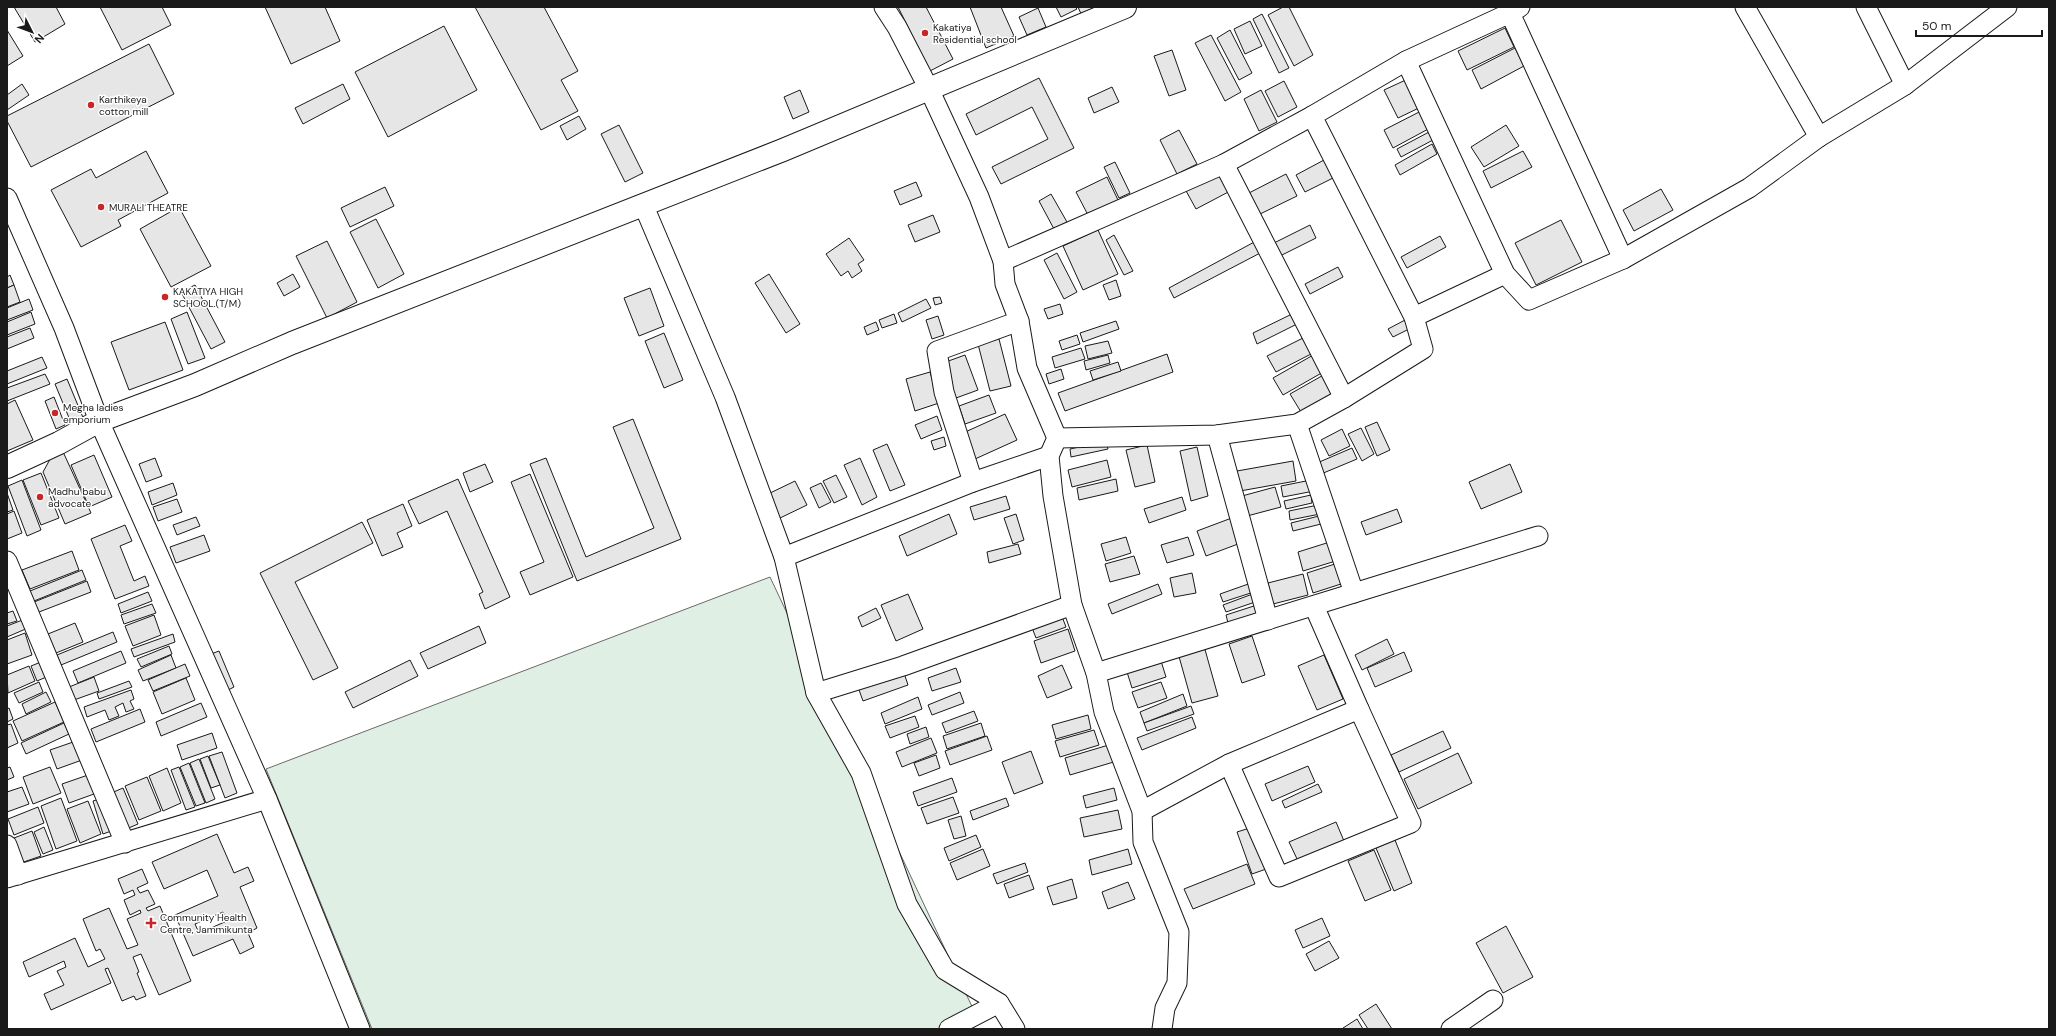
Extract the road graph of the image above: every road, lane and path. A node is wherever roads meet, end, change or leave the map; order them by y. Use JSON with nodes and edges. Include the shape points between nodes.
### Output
{"nodes":[{"id":1,"x":884,"y":7,"type":"edge"},
{"id":2,"x":1125,"y":7,"type":"edge"},
{"id":3,"x":1745,"y":7,"type":"edge"},
{"id":4,"x":1866,"y":7,"type":"edge"},
{"id":5,"x":2007,"y":7,"type":"edge"},
{"id":6,"x":1515,"y":10,"type":"edge"},
{"id":7,"x":1406,"y":61,"type":"junction"},
{"id":8,"x":1905,"y":85,"type":"junction"},
{"id":9,"x":929,"y":89,"type":"junction"},
{"id":10,"x":1312,"y":116,"type":"junction"},
{"id":11,"x":1818,"y":137,"type":"junction"},
{"id":12,"x":1224,"y":164,"type":"junction"},
{"id":13,"x":7,"y":198,"type":"edge"},
{"id":14,"x":643,"y":204,"type":"junction"},
{"id":15,"x":1623,"y":258,"type":"junction"},
{"id":16,"x":1003,"y":261,"type":"junction"},
{"id":17,"x":1505,"y":274,"type":"junction"},
{"id":18,"x":1414,"y":317,"type":"junction"},
{"id":19,"x":1020,"y":321,"type":"junction"},
{"id":20,"x":1344,"y":398,"type":"junction"},
{"id":21,"x":99,"y":421,"type":"junction"},
{"id":22,"x":1297,"y":424,"type":"junction"},
{"id":23,"x":1217,"y":435,"type":"junction"},
{"id":24,"x":1057,"y":438,"type":"junction"},
{"id":25,"x":1050,"y":456,"type":"junction"},
{"id":26,"x":7,"y":467,"type":"edge"},
{"id":27,"x":973,"y":482,"type":"junction"},
{"id":28,"x":1538,"y":536,"type":"dead end"},
{"id":29,"x":784,"y":557,"type":"junction"},
{"id":30,"x":9,"y":568,"type":"edge"},
{"id":31,"x":1354,"y":593,"type":"junction"},
{"id":32,"x":1072,"y":605,"type":"junction"},
{"id":33,"x":1314,"y":606,"type":"junction"},
{"id":34,"x":1268,"y":620,"type":"junction"},
{"id":35,"x":1096,"y":673,"type":"junction"},
{"id":36,"x":816,"y":693,"type":"junction"},
{"id":37,"x":1359,"y":708,"type":"junction"},
{"id":38,"x":1229,"y":764,"type":"junction"},
{"id":39,"x":267,"y":799,"type":"junction"},
{"id":40,"x":1142,"y":811,"type":"junction"},
{"id":41,"x":125,"y":843,"type":"junction"},
{"id":42,"x":7,"y":845,"type":"edge"},
{"id":43,"x":13,"y":876,"type":"edge"},
{"id":44,"x":1493,"y":1000,"type":"dead end"},
{"id":45,"x":999,"y":1003,"type":"junction"},
{"id":46,"x":360,"y":1029,"type":"edge"},
{"id":47,"x":949,"y":1029,"type":"edge"},
{"id":48,"x":1014,"y":1029,"type":"edge"},
{"id":49,"x":1162,"y":1029,"type":"edge"},
{"id":50,"x":1451,"y":1029,"type":"edge"}],
"edges":[{"from":1,"to":9,"type":"street","via":[[898,26]]},
{"from":2,"to":9,"type":"main road"},
{"from":3,"to":11,"type":"street"},
{"from":4,"to":8,"type":"street"},
{"from":5,"to":8,"type":"street"},
{"from":6,"to":7,"type":"street"},
{"from":6,"to":15,"type":"street"},
{"from":7,"to":10,"type":"street"},
{"from":7,"to":17,"type":"street"},
{"from":8,"to":11,"type":"street"},
{"from":9,"to":14,"type":"main road","via":[[783,150]]},
{"from":9,"to":16,"type":"street","via":[[979,197]]},
{"from":10,"to":12,"type":"street"},
{"from":10,"to":18,"type":"street"},
{"from":11,"to":15,"type":"street","via":[[1749,188]]},
{"from":12,"to":16,"type":"street"},
{"from":12,"to":20,"type":"street"},
{"from":13,"to":21,"type":"street","via":[[64,328]]},
{"from":14,"to":21,"type":"main road","via":[[300,340],[195,385]]},
{"from":14,"to":29,"type":"street","via":[[725,397]]},
{"from":15,"to":17,"type":"street","via":[[1529,300]]},
{"from":16,"to":19,"type":"street","via":[[1005,284]]},
{"from":17,"to":18,"type":"street"},
{"from":18,"to":20,"type":"street","via":[[1423,349]]},
{"from":19,"to":24,"type":"street","via":[[1027,368]]},
{"from":19,"to":27,"type":"street","via":[[937,352],[944,392]]},
{"from":20,"to":22,"type":"street"},
{"from":21,"to":26,"type":"main road","via":[[59,444]]},
{"from":21,"to":39,"type":"street"},
{"from":22,"to":23,"type":"street"},
{"from":22,"to":31,"type":"street"},
{"from":23,"to":24,"type":"street"},
{"from":23,"to":34,"type":"street"},
{"from":24,"to":25,"type":"street"},
{"from":25,"to":27,"type":"street"},
{"from":25,"to":32,"type":"street","via":[[1053,496]]},
{"from":27,"to":29,"type":"street"},
{"from":28,"to":31,"type":"street"},
{"from":29,"to":36,"type":"street"},
{"from":30,"to":41,"type":"street"},
{"from":31,"to":33,"type":"street"},
{"from":32,"to":35,"type":"street"},
{"from":32,"to":36,"type":"street","via":[[903,666]]},
{"from":33,"to":34,"type":"street"},
{"from":33,"to":37,"type":"street"},
{"from":34,"to":35,"type":"street"},
{"from":35,"to":40,"type":"street","via":[[1104,712]]},
{"from":36,"to":45,"type":"street","via":[[861,773],[907,904],[945,970]]},
{"from":37,"to":38,"type":"street"},
{"from":37,"to":38,"type":"street","via":[[1411,822],[1279,877]]},
{"from":38,"to":40,"type":"street"},
{"from":39,"to":41,"type":"street"},
{"from":39,"to":46,"type":"street"},
{"from":40,"to":49,"type":"street","via":[[1143,842],[1179,932],[1177,983],[1165,1008]]},
{"from":41,"to":43,"type":"street"},
{"from":42,"to":43,"type":"street"},
{"from":44,"to":50,"type":"street"},
{"from":45,"to":47,"type":"street"},
{"from":45,"to":48,"type":"street"}]}
